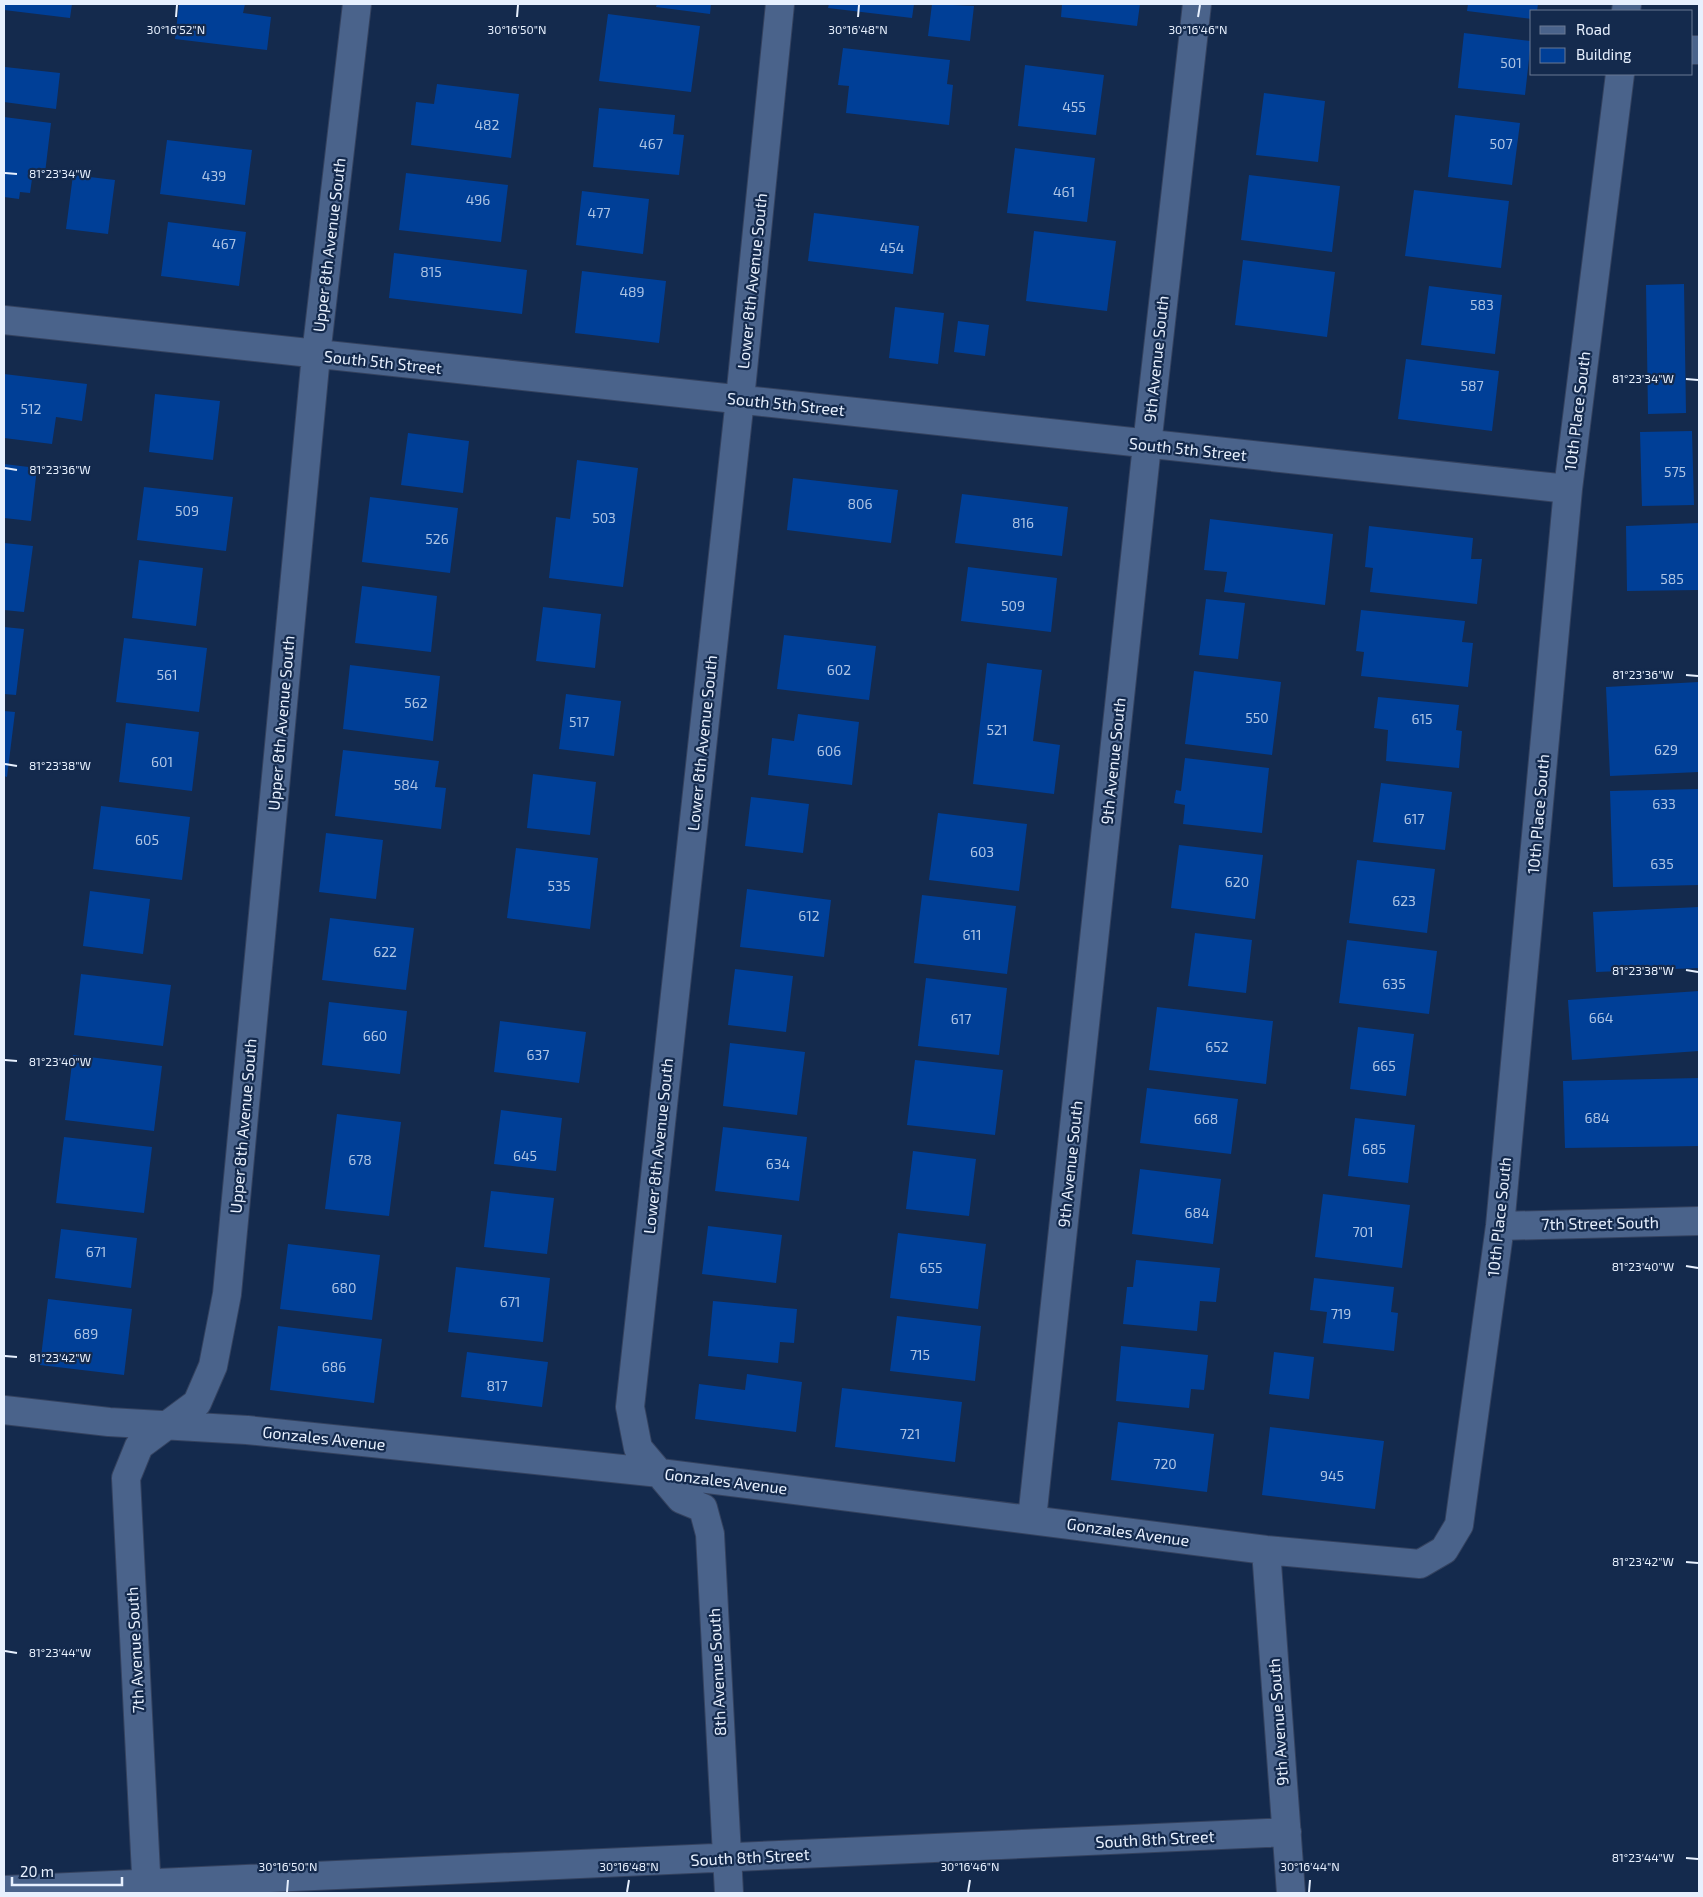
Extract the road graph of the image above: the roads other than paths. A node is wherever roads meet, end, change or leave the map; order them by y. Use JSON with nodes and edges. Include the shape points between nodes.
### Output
{"nodes":[{"id":1,"x":357,"y":4,"type":"edge"},
{"id":2,"x":780,"y":4,"type":"edge"},
{"id":3,"x":1197,"y":4,"type":"edge"},
{"id":4,"x":1620,"y":75,"type":"edge"},
{"id":5,"x":4,"y":320,"type":"edge"},
{"id":6,"x":316,"y":355,"type":"junction"},
{"id":7,"x":740,"y":399,"type":"junction"},
{"id":8,"x":1147,"y":445,"type":"junction"},
{"id":9,"x":1568,"y":489,"type":"junction"},
{"id":10,"x":1699,"y":1221,"type":"edge"},
{"id":11,"x":1500,"y":1226,"type":"junction"},
{"id":12,"x":4,"y":1410,"type":"edge"},
{"id":13,"x":168,"y":1425,"type":"junction"},
{"id":14,"x":660,"y":1473,"type":"junction"},
{"id":15,"x":1032,"y":1519,"type":"junction"},
{"id":16,"x":1266,"y":1550,"type":"junction"},
{"id":17,"x":1444,"y":1550,"type":"joint"},
{"id":18,"x":1287,"y":1832,"type":"junction"},
{"id":19,"x":728,"y":1858,"type":"junction"},
{"id":20,"x":147,"y":1889,"type":"edge"},
{"id":21,"x":4,"y":1890,"type":"edge"},
{"id":22,"x":729,"y":1893,"type":"edge"},
{"id":23,"x":1291,"y":1893,"type":"edge"}],
"edges":[{"from":1,"to":6,"type":"street","name":"Upper 8th Avenue South"},
{"from":2,"to":7,"type":"street","name":"Lower 8th Avenue South"},
{"from":3,"to":8,"type":"street","name":"9th Avenue South"},
{"from":4,"to":9,"type":"street","name":"10th Place South"},
{"from":5,"to":6,"type":"street","name":"South 5th Street"},
{"from":6,"to":7,"type":"street","name":"South 5th Street"},
{"from":6,"to":13,"type":"street","name":"Upper 8th Avenue South","via":[[226,1294],[210,1374],[197,1403]]},
{"from":7,"to":8,"type":"street","name":"South 5th Street"},
{"from":7,"to":14,"type":"street","name":"Lower 8th Avenue South","via":[[630,1407],[638,1448]]},
{"from":8,"to":9,"type":"street","name":"South 5th Street"},
{"from":8,"to":15,"type":"street","name":"9th Avenue South"},
{"from":9,"to":11,"type":"street","name":"10th Place South"},
{"from":10,"to":11,"type":"street","name":"7th Street South"},
{"from":11,"to":17,"type":"street","name":"10th Place South","via":[[1460,1525]]},
{"from":12,"to":13,"type":"street","name":"Gonzales Avenue"},
{"from":13,"to":14,"type":"street","name":"Gonzales Avenue","via":[[247,1430]]},
{"from":13,"to":20,"type":"street","name":"7th Avenue South","via":[[139,1446],[126,1478]]},
{"from":14,"to":15,"type":"street","name":"Gonzales Avenue"},
{"from":14,"to":19,"type":"street","name":"8th Avenue South","via":[[681,1499],[703,1508],[710,1534]]},
{"from":15,"to":16,"type":"street","name":"Gonzales Avenue"},
{"from":16,"to":17,"type":"street","name":"Gonzales Avenue","via":[[1420,1564]]},
{"from":16,"to":18,"type":"street","name":"9th Avenue South"},
{"from":18,"to":19,"type":"street","name":"South 8th Street"},
{"from":18,"to":23,"type":"street","name":"9th Avenue South"},
{"from":19,"to":20,"type":"street","name":"South 8th Street"},
{"from":19,"to":22,"type":"street","name":"8th Avenue South"},
{"from":20,"to":21,"type":"street","name":"South 8th Street"}]}
